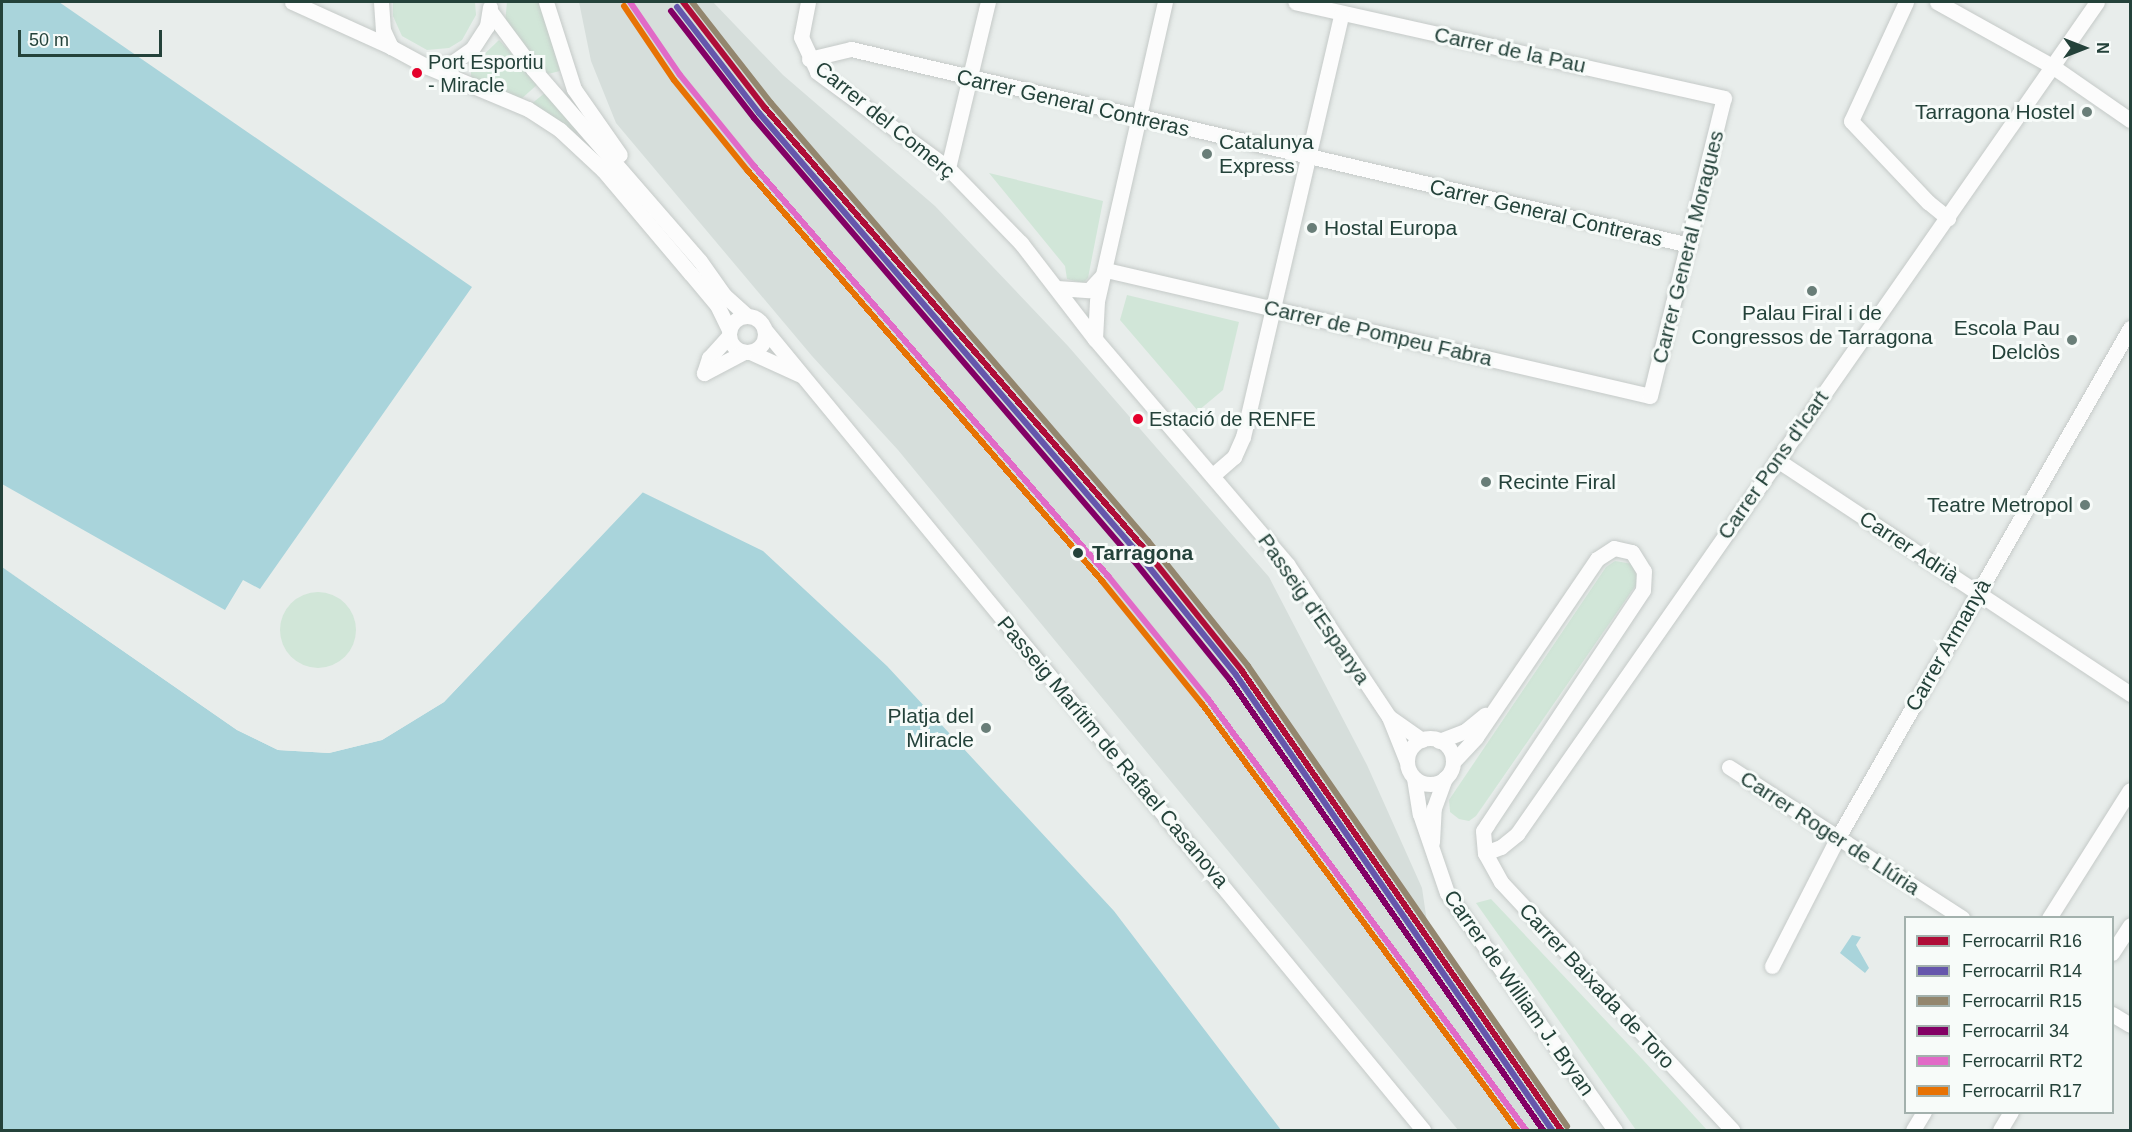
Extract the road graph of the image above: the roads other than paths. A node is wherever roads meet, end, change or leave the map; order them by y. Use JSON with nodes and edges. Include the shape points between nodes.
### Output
{"nodes":[{"id":1,"x":292,"y":2,"type":"edge"},
{"id":2,"x":381,"y":2,"type":"edge"},
{"id":3,"x":546,"y":2,"type":"edge"},
{"id":4,"x":808,"y":2,"type":"edge"},
{"id":5,"x":988,"y":2,"type":"edge"},
{"id":6,"x":1165,"y":2,"type":"edge"},
{"id":7,"x":1296,"y":2,"type":"edge"},
{"id":8,"x":1906,"y":2,"type":"edge"},
{"id":9,"x":1936,"y":2,"type":"edge"},
{"id":10,"x":2097,"y":2,"type":"edge"},
{"id":11,"x":490,"y":4,"type":"edge"},
{"id":12,"x":1342,"y":13,"type":"junction"},
{"id":13,"x":391,"y":47,"type":"junction"},
{"id":14,"x":808,"y":59,"type":"junction"},
{"id":15,"x":2052,"y":66,"type":"junction"},
{"id":16,"x":428,"y":67,"type":"junction"},
{"id":17,"x":970,"y":78,"type":"junction"},
{"id":18,"x":1724,"y":98,"type":"joint"},
{"id":19,"x":1137,"y":118,"type":"junction"},
{"id":20,"x":2130,"y":120,"type":"edge"},
{"id":21,"x":1309,"y":159,"type":"junction"},
{"id":22,"x":948,"y":168,"type":"junction"},
{"id":23,"x":1948,"y":218,"type":"junction"},
{"id":24,"x":666,"y":222,"type":"junction"},
{"id":25,"x":1689,"y":245,"type":"junction"},
{"id":26,"x":1106,"y":270,"type":"junction"},
{"id":27,"x":1057,"y":288,"type":"junction"},
{"id":28,"x":1274,"y":309,"type":"junction"},
{"id":29,"x":747,"y":316,"type":"junction"},
{"id":30,"x":2130,"y":328,"type":"edge"},
{"id":31,"x":765,"y":330,"type":"junction"},
{"id":32,"x":729,"y":333,"type":"junction"},
{"id":33,"x":1095,"y":339,"type":"junction"},
{"id":34,"x":747,"y":352,"type":"junction"},
{"id":35,"x":801,"y":375,"type":"junction"},
{"id":36,"x":1650,"y":396,"type":"joint"},
{"id":37,"x":1777,"y":460,"type":"junction"},
{"id":38,"x":1213,"y":475,"type":"junction"},
{"id":39,"x":1978,"y":593,"type":"junction"},
{"id":40,"x":2130,"y":694,"type":"edge"},
{"id":41,"x":1494,"y":707,"type":"junction"},
{"id":42,"x":1389,"y":717,"type":"junction"},
{"id":43,"x":1422,"y":740,"type":"junction"},
{"id":44,"x":1439,"y":741,"type":"junction"},
{"id":45,"x":1407,"y":762,"type":"junction"},
{"id":46,"x":1453,"y":762,"type":"junction"},
{"id":47,"x":1729,"y":767,"type":"dead end"},
{"id":48,"x":1414,"y":778,"type":"junction"},
{"id":49,"x":1445,"y":778,"type":"junction"},
{"id":50,"x":2130,"y":790,"type":"edge"},
{"id":51,"x":1837,"y":839,"type":"junction"},
{"id":52,"x":1431,"y":852,"type":"junction"},
{"id":53,"x":1485,"y":853,"type":"junction"},
{"id":54,"x":1959,"y":916,"type":"edge"},
{"id":55,"x":2050,"y":916,"type":"edge"},
{"id":56,"x":2130,"y":925,"type":"edge"},
{"id":57,"x":2114,"y":950,"type":"edge"},
{"id":58,"x":1772,"y":966,"type":"dead end"},
{"id":59,"x":2114,"y":1015,"type":"edge"},
{"id":60,"x":2130,"y":1025,"type":"edge"},
{"id":61,"x":1923,"y":1114,"type":"edge"},
{"id":62,"x":2010,"y":1114,"type":"edge"},
{"id":63,"x":1423,"y":1131,"type":"edge"},
{"id":64,"x":1615,"y":1131,"type":"edge"},
{"id":65,"x":1732,"y":1131,"type":"edge"},
{"id":66,"x":1913,"y":1131,"type":"edge"},
{"id":67,"x":2000,"y":1131,"type":"edge"}],
"edges":[{"from":1,"to":13,"type":"street","name":"Passeig Marítim de Rafael Casanova"},
{"from":2,"to":13,"type":"street","via":[[383,30]]},
{"from":3,"to":24,"type":"street","name":"Passeig Marítim de Rafael Casanova","via":[[574,89]]},
{"from":4,"to":14,"type":"street","via":[[801,37]]},
{"from":5,"to":17,"type":"street"},
{"from":6,"to":19,"type":"street"},
{"from":7,"to":12,"type":"street","name":"Carrer de la Pau"},
{"from":8,"to":23,"type":"street","via":[[1851,121]]},
{"from":9,"to":15,"type":"street"},
{"from":10,"to":15,"type":"street","name":"Carrer Pons d'Icart"},
{"from":11,"to":16,"type":"street","via":[[487,26],[472,49],[452,63]]},
{"from":11,"to":24,"type":"street","name":"Passeig Marítim de Rafael Casanova","via":[[533,69]]},
{"from":12,"to":18,"type":"street","name":"Carrer de la Pau"},
{"from":12,"to":21,"type":"street"},
{"from":13,"to":16,"type":"street","name":"Passeig Marítim de Rafael Casanova"},
{"from":14,"to":17,"type":"street","name":"Carrer General Contreras","via":[[851,49]]},
{"from":14,"to":22,"type":"street","name":"Carrer del Comerç","via":[[818,72]]},
{"from":15,"to":20,"type":"street"},
{"from":15,"to":23,"type":"street","name":"Carrer Pons d'Icart"},
{"from":16,"to":32,"type":"street","name":"Passeig Marítim de Rafael Casanova","via":[[528,109],[560,130],[603,170],[717,305]]},
{"from":17,"to":19,"type":"street","name":"Carrer General Contreras"},
{"from":17,"to":22,"type":"street"},
{"from":18,"to":25,"type":"street","name":"Carrer General Moragues"},
{"from":19,"to":21,"type":"street","name":"Carrer General Contreras"},
{"from":19,"to":26,"type":"street"},
{"from":21,"to":25,"type":"street","name":"Carrer General Contreras"},
{"from":21,"to":28,"type":"street"},
{"from":22,"to":27,"type":"street","name":"Carrer del Comerç","via":[[1003,223]]},
{"from":23,"to":37,"type":"street","name":"Carrer Pons d'Icart"},
{"from":24,"to":29,"type":"street","name":"Passeig Marítim de Rafael Casanova","via":[[724,296]]},
{"from":25,"to":36,"type":"street","name":"Carrer General Moragues"},
{"from":26,"to":27,"type":"street","via":[[1089,290]]},
{"from":26,"to":28,"type":"street","name":"Carrer de Pompeu Fabra"},
{"from":26,"to":33,"type":"street","via":[[1098,301]]},
{"from":27,"to":33,"type":"street","name":"Carrer del Comerç"},
{"from":28,"to":36,"type":"street","name":"Carrer de Pompeu Fabra"},
{"from":28,"to":38,"type":"street","via":[[1239,447]]},
{"from":29,"to":31,"type":"street","name":"Passeig Marítim de Rafael Casanova","via":[[758,320]]},
{"from":29,"to":32,"type":"street","via":[[736,320]]},
{"from":30,"to":39,"type":"street","name":"Carrer Armanyà"},
{"from":31,"to":34,"type":"street","via":[[760,347]]},
{"from":31,"to":35,"type":"street","name":"Passeig Marítim de Rafael Casanova"},
{"from":32,"to":34,"type":"street","name":"Passeig Marítim de Rafael Casanova","via":[[734,346]]},
{"from":32,"to":34,"type":"street","via":[[709,358],[704,373]]},
{"from":33,"to":38,"type":"street","name":"Carrer del Comerç"},
{"from":34,"to":35,"type":"street","name":"Passeig Marítim de Rafael Casanova"},
{"from":35,"to":63,"type":"street","name":"Passeig Marítim de Rafael Casanova","via":[[1270,940]]},
{"from":37,"to":39,"type":"street","name":"Carrer Adrià"},
{"from":37,"to":53,"type":"street","name":"Carrer Pons d'Icart","via":[[1517,834],[1501,848]]},
{"from":38,"to":42,"type":"street","name":"Passeig d'Espanya","via":[[1287,564]]},
{"from":39,"to":40,"type":"street","name":"Carrer Adrià"},
{"from":39,"to":51,"type":"street","name":"Carrer Armanyà"},
{"from":41,"to":44,"type":"street","via":[[1465,731]]},
{"from":41,"to":46,"type":"street","via":[[1476,737]]},
{"from":41,"to":53,"type":"street","name":"Carrer Baixada de Toro","via":[[1597,559],[1614,548],[1632,552],[1644,571],[1639,599],[1483,831]]},
{"from":42,"to":43,"type":"street","name":"Passeig d'Espanya"},
{"from":42,"to":45,"type":"street","name":"Passeig d'Espanya"},
{"from":43,"to":44,"type":"street"},
{"from":43,"to":45,"type":"street","via":[[1411,748]]},
{"from":44,"to":46,"type":"street","via":[[1449,749]]},
{"from":45,"to":48,"type":"street"},
{"from":46,"to":49,"type":"street"},
{"from":47,"to":51,"type":"street","name":"Carrer Roger de Llúria"},
{"from":48,"to":49,"type":"street","via":[[1426,784]]},
{"from":48,"to":52,"type":"street","name":"Carrer de William J. Bryan"},
{"from":49,"to":52,"type":"street","name":"Carrer de William J. Bryan","via":[[1434,808]]},
{"from":50,"to":55,"type":"street"},
{"from":51,"to":54,"type":"street","name":"Carrer Roger de Llúria"},
{"from":51,"to":58,"type":"street","name":"Carrer Armanyà"},
{"from":52,"to":64,"type":"street","name":"Carrer de William J. Bryan","via":[[1447,893]]},
{"from":53,"to":65,"type":"street","name":"Carrer Baixada de Toro","via":[[1501,882]]},
{"from":56,"to":57,"type":"street"},
{"from":59,"to":60,"type":"street"},
{"from":61,"to":66,"type":"street"},
{"from":62,"to":67,"type":"street"}]}
